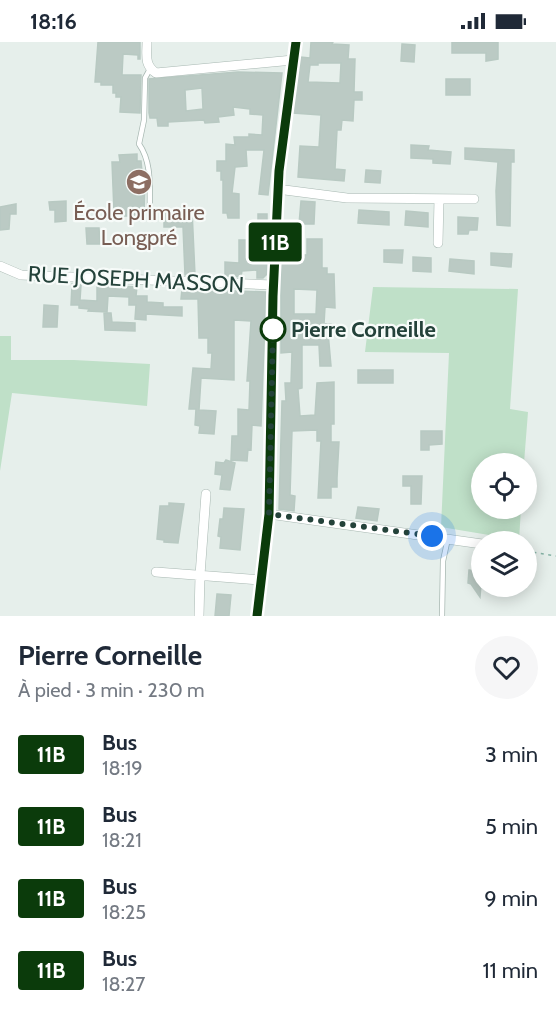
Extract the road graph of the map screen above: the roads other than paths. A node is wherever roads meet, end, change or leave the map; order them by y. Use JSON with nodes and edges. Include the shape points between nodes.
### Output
{"nodes":[{"id":1,"x":147,"y":42,"type":"edge"},
{"id":2,"x":296,"y":42,"type":"edge"},
{"id":3,"x":293,"y":60,"type":"junction"},
{"id":4,"x":150,"y":69,"type":"junction"},
{"id":5,"x":277,"y":189,"type":"junction"},
{"id":6,"x":439,"y":199,"type":"junction"},
{"id":7,"x":474,"y":199,"type":"dead end"},
{"id":8,"x":150,"y":214,"type":"dead end"},
{"id":9,"x":438,"y":243,"type":"dead end"},
{"id":10,"x":0,"y":266,"type":"edge"},
{"id":11,"x":273,"y":285,"type":"junction"},
{"id":12,"x":206,"y":494,"type":"dead end"},
{"id":13,"x":269,"y":514,"type":"junction"},
{"id":14,"x":448,"y":538,"type":"junction"},
{"id":15,"x":471,"y":542,"type":"edge"},
{"id":16,"x":156,"y":572,"type":"dead end"},
{"id":17,"x":200,"y":575,"type":"junction"},
{"id":18,"x":261,"y":580,"type":"junction"},
{"id":19,"x":199,"y":616,"type":"edge"},
{"id":20,"x":257,"y":616,"type":"edge"},
{"id":21,"x":442,"y":616,"type":"edge"}],
"edges":[{"from":1,"to":4,"type":"street"},
{"from":2,"to":3,"type":"street"},
{"from":3,"to":4,"type":"street","via":[[156,73]]},
{"from":3,"to":5,"type":"street"},
{"from":4,"to":8,"type":"lane","via":[[145,78],[139,144],[149,168]]},
{"from":5,"to":6,"type":"street","via":[[347,198]]},
{"from":5,"to":11,"type":"street"},
{"from":6,"to":7,"type":"street"},
{"from":6,"to":9,"type":"street"},
{"from":10,"to":11,"type":"street","name":"RUE JOSEPH MASSON","via":[[21,275]]},
{"from":11,"to":13,"type":"street"},
{"from":12,"to":17,"type":"street"},
{"from":13,"to":14,"type":"street"},
{"from":13,"to":18,"type":"street"},
{"from":14,"to":15,"type":"street"},
{"from":14,"to":21,"type":"lane","via":[[443,561]]},
{"from":16,"to":17,"type":"street"},
{"from":17,"to":18,"type":"street"},
{"from":17,"to":19,"type":"street"},
{"from":18,"to":20,"type":"street"}]}
